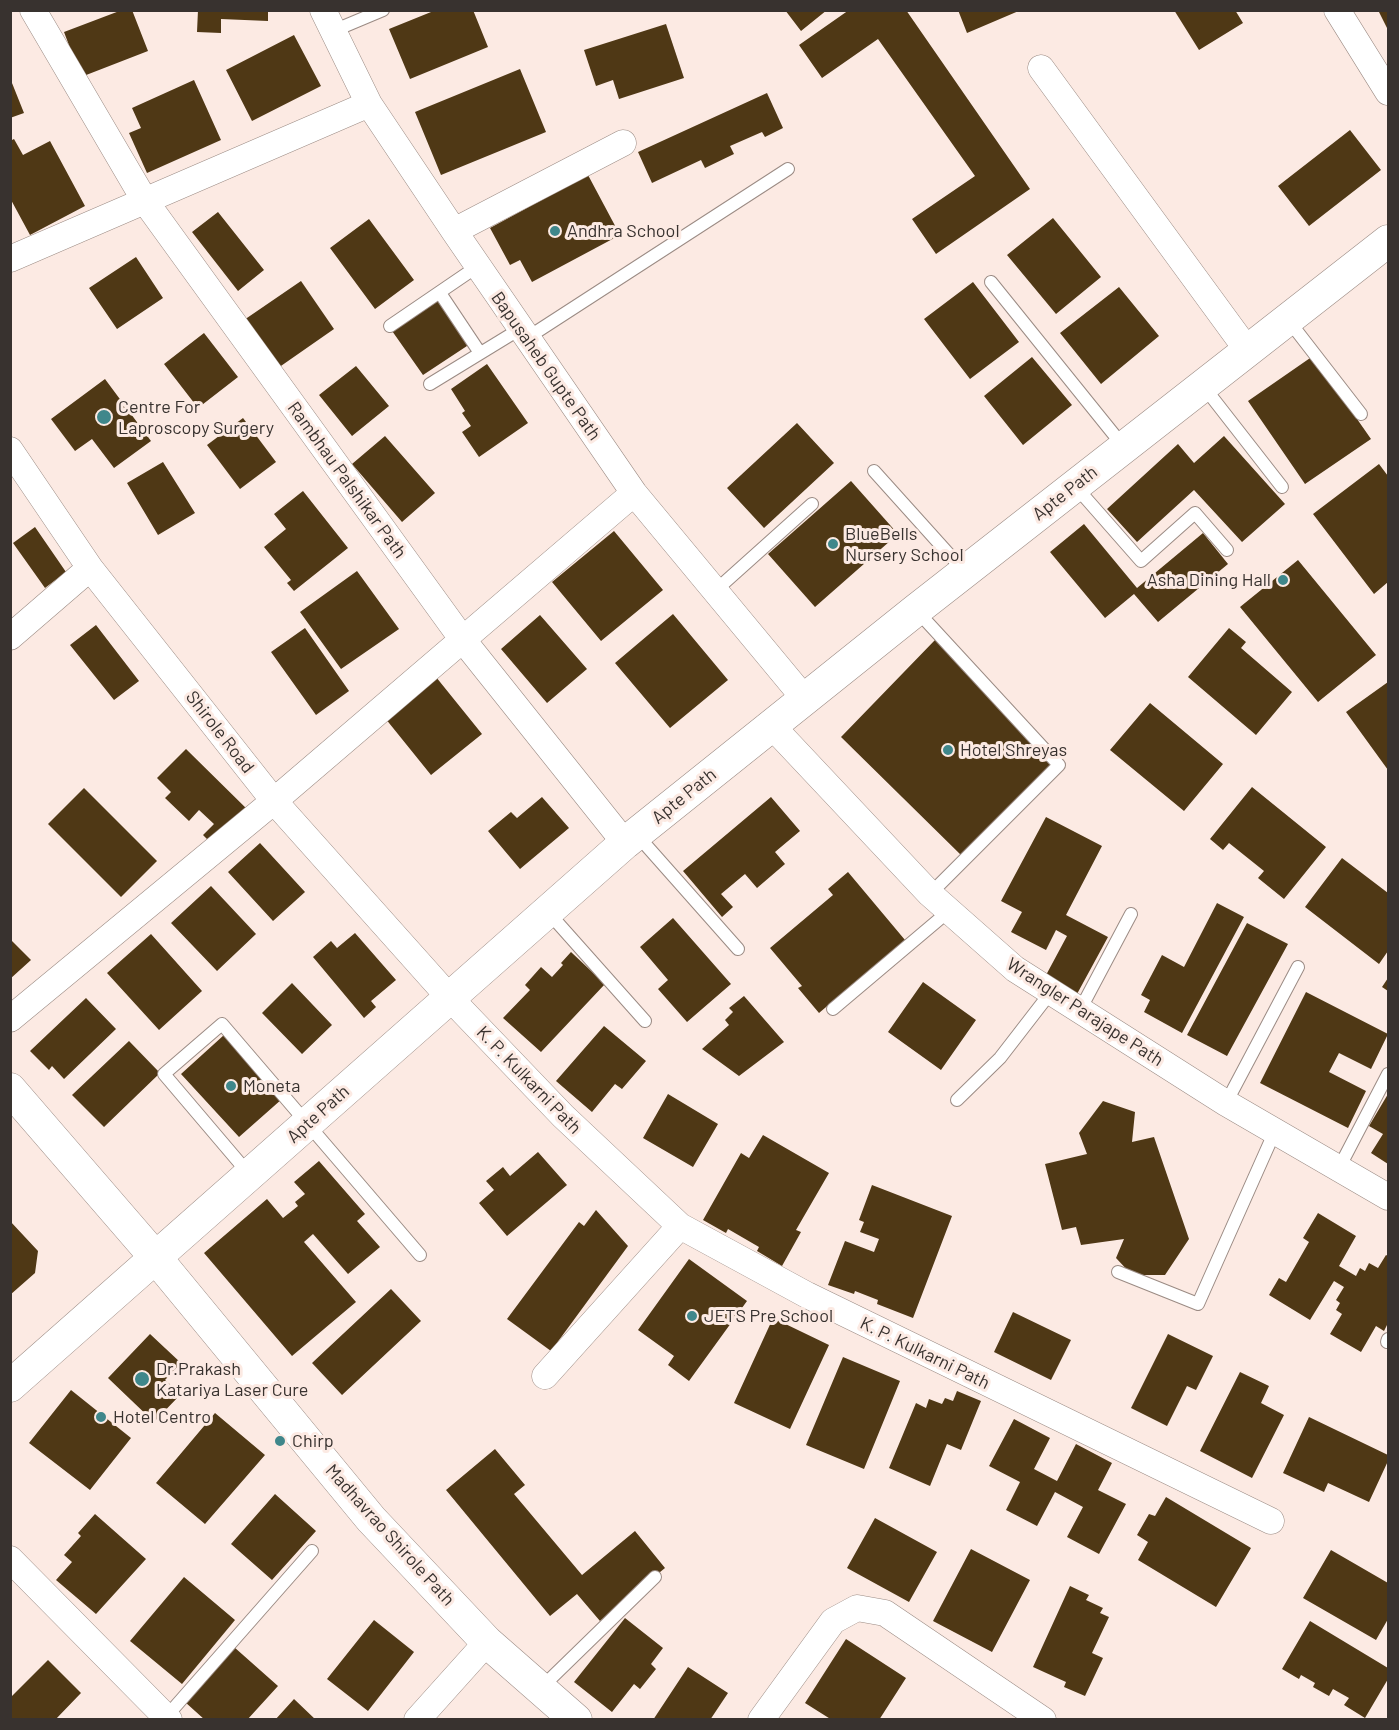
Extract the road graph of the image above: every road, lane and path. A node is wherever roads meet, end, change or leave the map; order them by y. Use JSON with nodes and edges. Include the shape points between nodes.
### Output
{"nodes":[{"id":1,"x":33,"y":10,"type":"edge"},
{"id":2,"x":383,"y":10,"type":"edge"},
{"id":3,"x":1337,"y":10,"type":"edge"},
{"id":4,"x":328,"y":21,"type":"edge"},
{"id":5,"x":1041,"y":68,"type":"dead end"},
{"id":6,"x":1389,"y":92,"type":"edge"},
{"id":7,"x":369,"y":104,"type":"junction"},
{"id":8,"x":622,"y":143,"type":"dead end"},
{"id":9,"x":788,"y":170,"type":"dead end"},
{"id":10,"x":145,"y":201,"type":"junction"},
{"id":11,"x":454,"y":231,"type":"junction"},
{"id":12,"x":1389,"y":241,"type":"edge"},
{"id":13,"x":10,"y":260,"type":"edge"},
{"id":14,"x":478,"y":266,"type":"junction"},
{"id":15,"x":991,"y":282,"type":"dead end"},
{"id":16,"x":440,"y":292,"type":"junction"},
{"id":17,"x":1288,"y":320,"type":"junction"},
{"id":18,"x":390,"y":326,"type":"dead end"},
{"id":19,"x":524,"y":334,"type":"junction"},
{"id":20,"x":1248,"y":351,"type":"junction"},
{"id":21,"x":480,"y":353,"type":"junction"},
{"id":22,"x":430,"y":384,"type":"dead end"},
{"id":23,"x":1203,"y":386,"type":"junction"},
{"id":24,"x":1360,"y":414,"type":"dead end"},
{"id":25,"x":1124,"y":448,"type":"junction"},
{"id":26,"x":10,"y":450,"type":"edge"},
{"id":27,"x":874,"y":471,"type":"dead end"},
{"id":28,"x":1075,"y":486,"type":"junction"},
{"id":29,"x":1282,"y":487,"type":"dead end"},
{"id":30,"x":634,"y":493,"type":"junction"},
{"id":31,"x":812,"y":504,"type":"dead end"},
{"id":32,"x":1227,"y":550,"type":"dead end"},
{"id":33,"x":90,"y":568,"type":"junction"},
{"id":34,"x":965,"y":571,"type":"junction"},
{"id":35,"x":715,"y":591,"type":"junction"},
{"id":36,"x":916,"y":610,"type":"junction"},
{"id":37,"x":10,"y":637,"type":"edge"},
{"id":38,"x":463,"y":640,"type":"junction"},
{"id":39,"x":804,"y":698,"type":"junction"},
{"id":40,"x":771,"y":725,"type":"junction"},
{"id":41,"x":274,"y":801,"type":"junction"},
{"id":42,"x":631,"y":839,"type":"junction"},
{"id":43,"x":930,"y":894,"type":"junction"},
{"id":44,"x":547,"y":911,"type":"junction"},
{"id":45,"x":949,"y":911,"type":"junction"},
{"id":46,"x":1131,"y":914,"type":"dead end"},
{"id":47,"x":738,"y":949,"type":"dead end"},
{"id":48,"x":1298,"y":967,"type":"dead end"},
{"id":49,"x":1051,"y":992,"type":"junction"},
{"id":50,"x":449,"y":998,"type":"junction"},
{"id":51,"x":833,"y":1008,"type":"dead end"},
{"id":52,"x":1080,"y":1010,"type":"junction"},
{"id":53,"x":10,"y":1019,"type":"edge"},
{"id":54,"x":645,"y":1021,"type":"dead end"},
{"id":55,"x":1389,"y":1074,"type":"edge"},
{"id":56,"x":10,"y":1089,"type":"edge"},
{"id":57,"x":957,"y":1100,"type":"dead end"},
{"id":58,"x":1226,"y":1103,"type":"junction"},
{"id":59,"x":308,"y":1123,"type":"junction"},
{"id":60,"x":1275,"y":1131,"type":"junction"},
{"id":61,"x":1339,"y":1168,"type":"junction"},
{"id":62,"x":250,"y":1175,"type":"junction"},
{"id":63,"x":1389,"y":1197,"type":"edge"},
{"id":64,"x":681,"y":1227,"type":"junction"},
{"id":65,"x":420,"y":1255,"type":"dead end"},
{"id":66,"x":156,"y":1258,"type":"junction"},
{"id":67,"x":1118,"y":1272,"type":"dead end"},
{"id":68,"x":545,"y":1376,"type":"dead end"},
{"id":69,"x":10,"y":1386,"type":"edge"},
{"id":70,"x":1271,"y":1521,"type":"dead end"},
{"id":71,"x":312,"y":1551,"type":"dead end"},
{"id":72,"x":10,"y":1559,"type":"edge"},
{"id":73,"x":655,"y":1577,"type":"dead end"},
{"id":74,"x":487,"y":1642,"type":"junction"},
{"id":75,"x":541,"y":1688,"type":"junction"},
{"id":76,"x":168,"y":1718,"type":"edge"},
{"id":77,"x":417,"y":1719,"type":"edge"},
{"id":78,"x":576,"y":1719,"type":"edge"},
{"id":79,"x":761,"y":1719,"type":"edge"},
{"id":80,"x":1043,"y":1719,"type":"edge"}],
"edges":[{"from":1,"to":10,"type":"street","name":"Rambhau Palshikar Path"},
{"from":2,"to":4,"type":"lane"},
{"from":3,"to":6,"type":"street"},
{"from":4,"to":7,"type":"street","name":"Bapusaheb Gupte Path"},
{"from":5,"to":20,"type":"street"},
{"from":7,"to":10,"type":"street"},
{"from":7,"to":11,"type":"street","name":"Bapusaheb Gupte Path"},
{"from":8,"to":11,"type":"street"},
{"from":9,"to":19,"type":"lane"},
{"from":10,"to":13,"type":"street"},
{"from":10,"to":38,"type":"street","name":"Rambhau Palshikar Path"},
{"from":11,"to":14,"type":"street","name":"Bapusaheb Gupte Path"},
{"from":12,"to":17,"type":"street","name":"Apte Path"},
{"from":14,"to":16,"type":"lane"},
{"from":14,"to":19,"type":"street","name":"Bapusaheb Gupte Path"},
{"from":15,"to":25,"type":"lane"},
{"from":16,"to":18,"type":"lane"},
{"from":16,"to":21,"type":"lane"},
{"from":17,"to":20,"type":"street","name":"Apte Path"},
{"from":17,"to":24,"type":"lane"},
{"from":19,"to":21,"type":"lane"},
{"from":19,"to":30,"type":"street","name":"Bapusaheb Gupte Path"},
{"from":20,"to":23,"type":"street","name":"Apte Path"},
{"from":21,"to":22,"type":"lane"},
{"from":23,"to":25,"type":"street","name":"Apte Path"},
{"from":23,"to":29,"type":"lane"},
{"from":25,"to":28,"type":"street","name":"Apte Path"},
{"from":26,"to":33,"type":"street","name":"Shirole Road"},
{"from":27,"to":34,"type":"lane"},
{"from":28,"to":32,"type":"lane","via":[[1141,561],[1195,513]]},
{"from":28,"to":34,"type":"street","name":"Apte Path"},
{"from":30,"to":35,"type":"street","name":"Bapusaheb Gupte Path"},
{"from":30,"to":38,"type":"street"},
{"from":31,"to":35,"type":"lane"},
{"from":33,"to":37,"type":"street"},
{"from":33,"to":41,"type":"street","name":"Shirole Road"},
{"from":34,"to":36,"type":"street","name":"Apte Path"},
{"from":35,"to":39,"type":"street","name":"Bapusaheb Gupte Path"},
{"from":36,"to":39,"type":"street","name":"Apte Path"},
{"from":36,"to":43,"type":"lane","via":[[1059,765]]},
{"from":38,"to":41,"type":"street"},
{"from":38,"to":42,"type":"street","name":"Rambhau Palshikar Path"},
{"from":39,"to":40,"type":"street","name":"Apte Path"},
{"from":40,"to":42,"type":"street","name":"Apte Path"},
{"from":40,"to":43,"type":"street","name":"Wrangler Parajape Path"},
{"from":41,"to":50,"type":"street","name":"Shirole Road"},
{"from":41,"to":53,"type":"street"},
{"from":42,"to":44,"type":"street","name":"Apte Path"},
{"from":42,"to":47,"type":"lane"},
{"from":43,"to":45,"type":"street","name":"Wrangler Parajape Path"},
{"from":44,"to":50,"type":"street","name":"Apte Path"},
{"from":44,"to":54,"type":"lane"},
{"from":45,"to":49,"type":"street","name":"Wrangler Parajape Path","via":[[1015,969]]},
{"from":45,"to":51,"type":"lane"},
{"from":46,"to":52,"type":"lane"},
{"from":48,"to":58,"type":"lane"},
{"from":49,"to":52,"type":"street","name":"Wrangler Parajape Path"},
{"from":49,"to":57,"type":"lane","via":[[1000,1058]]},
{"from":50,"to":59,"type":"street","name":"Apte Path"},
{"from":50,"to":64,"type":"street","name":"K. P. Kulkarni Path","via":[[563,1116]]},
{"from":52,"to":58,"type":"street","name":"Wrangler Parajape Path"},
{"from":55,"to":61,"type":"lane"},
{"from":56,"to":66,"type":"street","name":"Madhavrao Shirole Path"},
{"from":58,"to":60,"type":"street","name":"Wrangler Parajape Path"},
{"from":59,"to":62,"type":"street","name":"Apte Path"},
{"from":59,"to":62,"type":"lane","via":[[222,1024],[164,1074]]},
{"from":59,"to":65,"type":"lane"},
{"from":60,"to":61,"type":"street","name":"Wrangler Parajape Path"},
{"from":60,"to":67,"type":"lane","via":[[1198,1304]]},
{"from":61,"to":63,"type":"street","name":"Wrangler Parajape Path"},
{"from":62,"to":66,"type":"street","name":"Apte Path"},
{"from":64,"to":68,"type":"street"},
{"from":64,"to":70,"type":"street","name":"K. P. Kulkarni Path","via":[[807,1295]]},
{"from":66,"to":69,"type":"street","name":"Apte Path"},
{"from":66,"to":74,"type":"street","name":"Madhavrao Shirole Path","via":[[371,1519]]},
{"from":71,"to":76,"type":"lane"},
{"from":72,"to":76,"type":"street"},
{"from":73,"to":75,"type":"lane"},
{"from":74,"to":75,"type":"street","name":"Madhavrao Shirole Path"},
{"from":74,"to":77,"type":"street"},
{"from":75,"to":78,"type":"street","name":"Madhavrao Shirole Path"},
{"from":79,"to":80,"type":"street","via":[[834,1621],[857,1608],[885,1613]]}]}
